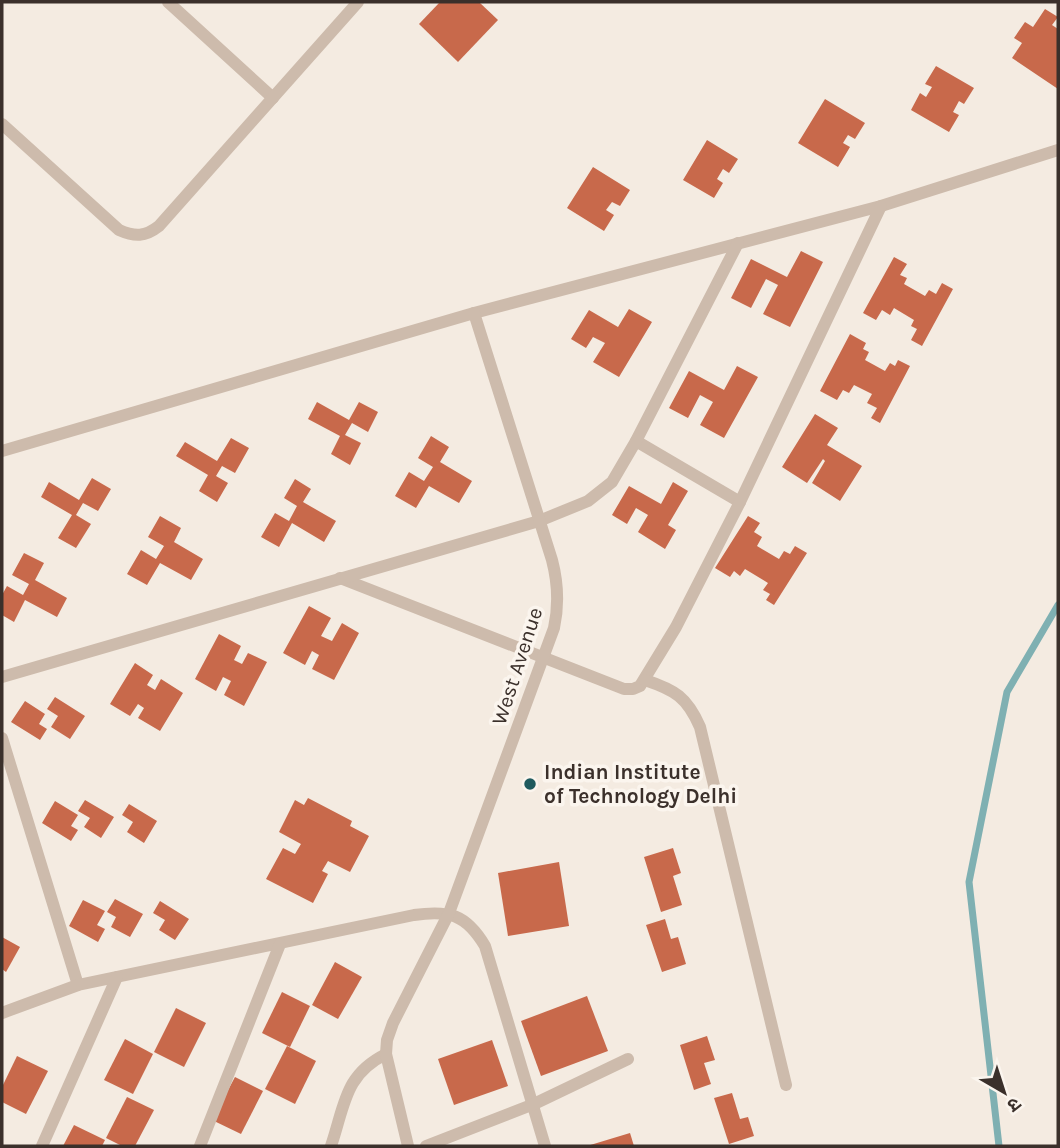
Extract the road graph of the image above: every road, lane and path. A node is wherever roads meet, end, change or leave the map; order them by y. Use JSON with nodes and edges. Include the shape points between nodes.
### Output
{"nodes":[{"id":1,"x":168,"y":2,"type":"edge"},
{"id":2,"x":358,"y":2,"type":"edge"},
{"id":3,"x":273,"y":98,"type":"junction"},
{"id":4,"x":2,"y":124,"type":"edge"},
{"id":5,"x":1058,"y":150,"type":"edge"},
{"id":6,"x":881,"y":206,"type":"junction"},
{"id":7,"x":738,"y":243,"type":"junction"},
{"id":8,"x":474,"y":313,"type":"junction"},
{"id":9,"x":636,"y":441,"type":"junction"},
{"id":10,"x":2,"y":451,"type":"edge"},
{"id":11,"x":740,"y":502,"type":"junction"},
{"id":12,"x":539,"y":521,"type":"junction"},
{"id":13,"x":340,"y":578,"type":"junction"},
{"id":14,"x":543,"y":658,"type":"junction"},
{"id":15,"x":2,"y":677,"type":"edge"},
{"id":16,"x":645,"y":680,"type":"junction"},
{"id":17,"x":2,"y":738,"type":"edge"},
{"id":18,"x":449,"y":913,"type":"junction"},
{"id":19,"x":281,"y":944,"type":"junction"},
{"id":20,"x":117,"y":977,"type":"junction"},
{"id":21,"x":78,"y":985,"type":"junction"},
{"id":22,"x":2,"y":1013,"type":"edge"},
{"id":23,"x":386,"y":1054,"type":"junction"},
{"id":24,"x":628,"y":1059,"type":"dead end"},
{"id":25,"x":786,"y":1085,"type":"dead end"},
{"id":26,"x":534,"y":1104,"type":"junction"},
{"id":27,"x":42,"y":1146,"type":"edge"},
{"id":28,"x":200,"y":1146,"type":"edge"},
{"id":29,"x":331,"y":1146,"type":"edge"},
{"id":30,"x":408,"y":1146,"type":"edge"},
{"id":31,"x":426,"y":1146,"type":"edge"},
{"id":32,"x":545,"y":1146,"type":"edge"}],
"edges":[{"from":1,"to":3,"type":"lane"},
{"from":2,"to":3,"type":"lane"},
{"from":3,"to":4,"type":"lane","via":[[159,226],[142,236],[120,230]]},
{"from":5,"to":6,"type":"lane"},
{"from":6,"to":7,"type":"lane"},
{"from":6,"to":11,"type":"lane"},
{"from":7,"to":8,"type":"lane"},
{"from":7,"to":9,"type":"lane"},
{"from":8,"to":10,"type":"lane"},
{"from":8,"to":12,"type":"lane","name":"West Avenue"},
{"from":9,"to":11,"type":"lane"},
{"from":9,"to":12,"type":"lane","via":[[601,492]]},
{"from":11,"to":16,"type":"lane"},
{"from":12,"to":13,"type":"lane"},
{"from":12,"to":14,"type":"lane","name":"West Avenue","via":[[558,590],[557,617]]},
{"from":13,"to":14,"type":"lane"},
{"from":13,"to":15,"type":"lane"},
{"from":14,"to":16,"type":"lane","via":[[624,689],[636,688]]},
{"from":14,"to":18,"type":"lane","name":"West Avenue"},
{"from":16,"to":25,"type":"lane","via":[[674,691],[701,727]]},
{"from":17,"to":21,"type":"lane"},
{"from":18,"to":19,"type":"lane","via":[[414,915]]},
{"from":18,"to":23,"type":"lane","name":"West Avenue","via":[[393,1023]]},
{"from":18,"to":26,"type":"lane","via":[[477,933],[485,946]]},
{"from":19,"to":20,"type":"lane"},
{"from":19,"to":28,"type":"lane"},
{"from":20,"to":21,"type":"lane"},
{"from":20,"to":27,"type":"lane"},
{"from":21,"to":22,"type":"lane"},
{"from":23,"to":29,"type":"lane","via":[[369,1062],[352,1081]]},
{"from":23,"to":30,"type":"lane","name":"West Avenue"},
{"from":24,"to":26,"type":"lane"},
{"from":26,"to":31,"type":"lane"},
{"from":26,"to":32,"type":"lane"}]}
